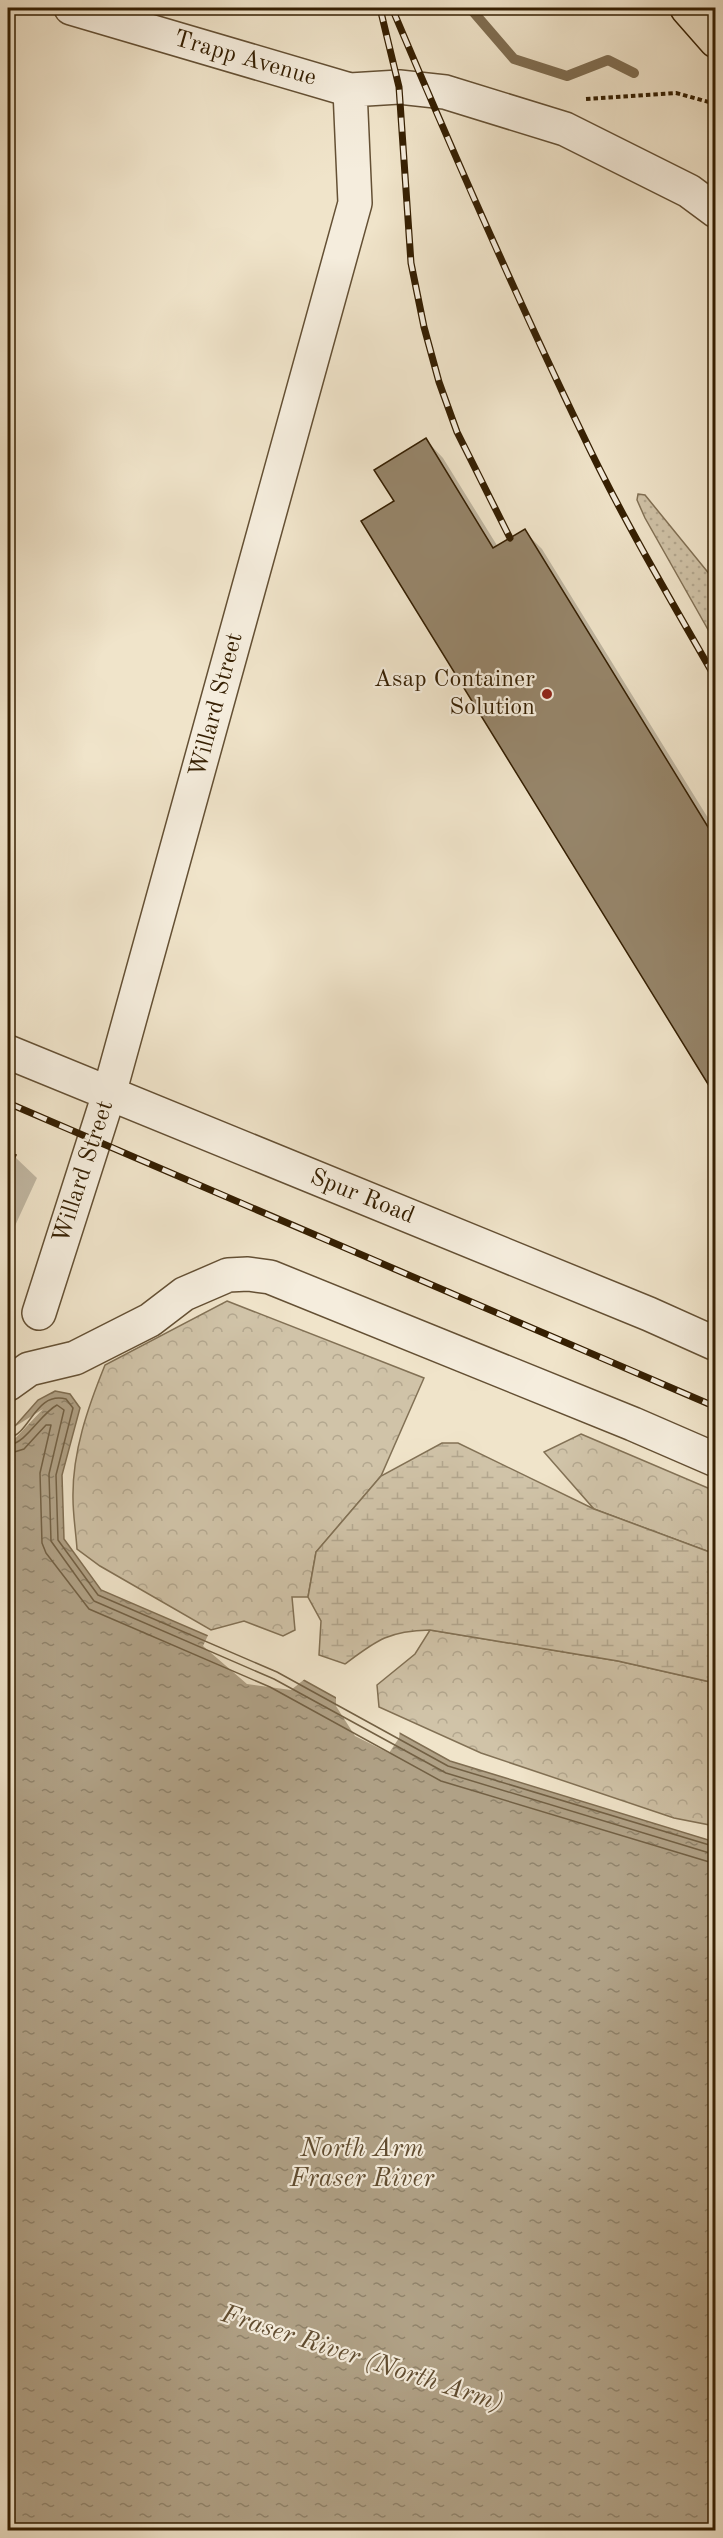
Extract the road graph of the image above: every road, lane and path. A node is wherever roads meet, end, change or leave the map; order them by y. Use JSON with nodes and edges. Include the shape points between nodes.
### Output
{"nodes":[{"id":1,"x":70,"y":8,"type":"edge"},
{"id":2,"x":687,"y":8,"type":"edge"},
{"id":3,"x":716,"y":41,"type":"edge"},
{"id":4,"x":350,"y":90,"type":"junction"},
{"id":5,"x":581,"y":99,"type":"dead end"},
{"id":6,"x":716,"y":104,"type":"edge"},
{"id":7,"x":716,"y":211,"type":"edge"},
{"id":8,"x":8,"y":1052,"type":"edge"},
{"id":9,"x":109,"y":1094,"type":"junction"},
{"id":10,"x":39,"y":1313,"type":"dead end"},
{"id":11,"x":716,"y":1344,"type":"edge"},
{"id":12,"x":8,"y":1384,"type":"edge"},
{"id":13,"x":716,"y":1460,"type":"edge"}],
"edges":[{"from":1,"to":4,"type":"street","name":"Trapp Avenue"},
{"from":2,"to":3,"type":"main road"},
{"from":4,"to":7,"type":"street","name":"Trapp Avenue","via":[[399,87],[445,92],[544,122],[689,191]]},
{"from":4,"to":9,"type":"street","name":"Willard Street","via":[[355,203]]},
{"from":5,"to":6,"type":"path","via":[[676,93]]},
{"from":8,"to":9,"type":"street","name":"Spur Road"},
{"from":9,"to":10,"type":"street","name":"Willard Street"},
{"from":9,"to":11,"type":"street","name":"Spur Road"},
{"from":12,"to":13,"type":"street","via":[[29,1369],[75,1358],[150,1320],[183,1294],[228,1275],[249,1274],[270,1277]]}]}
